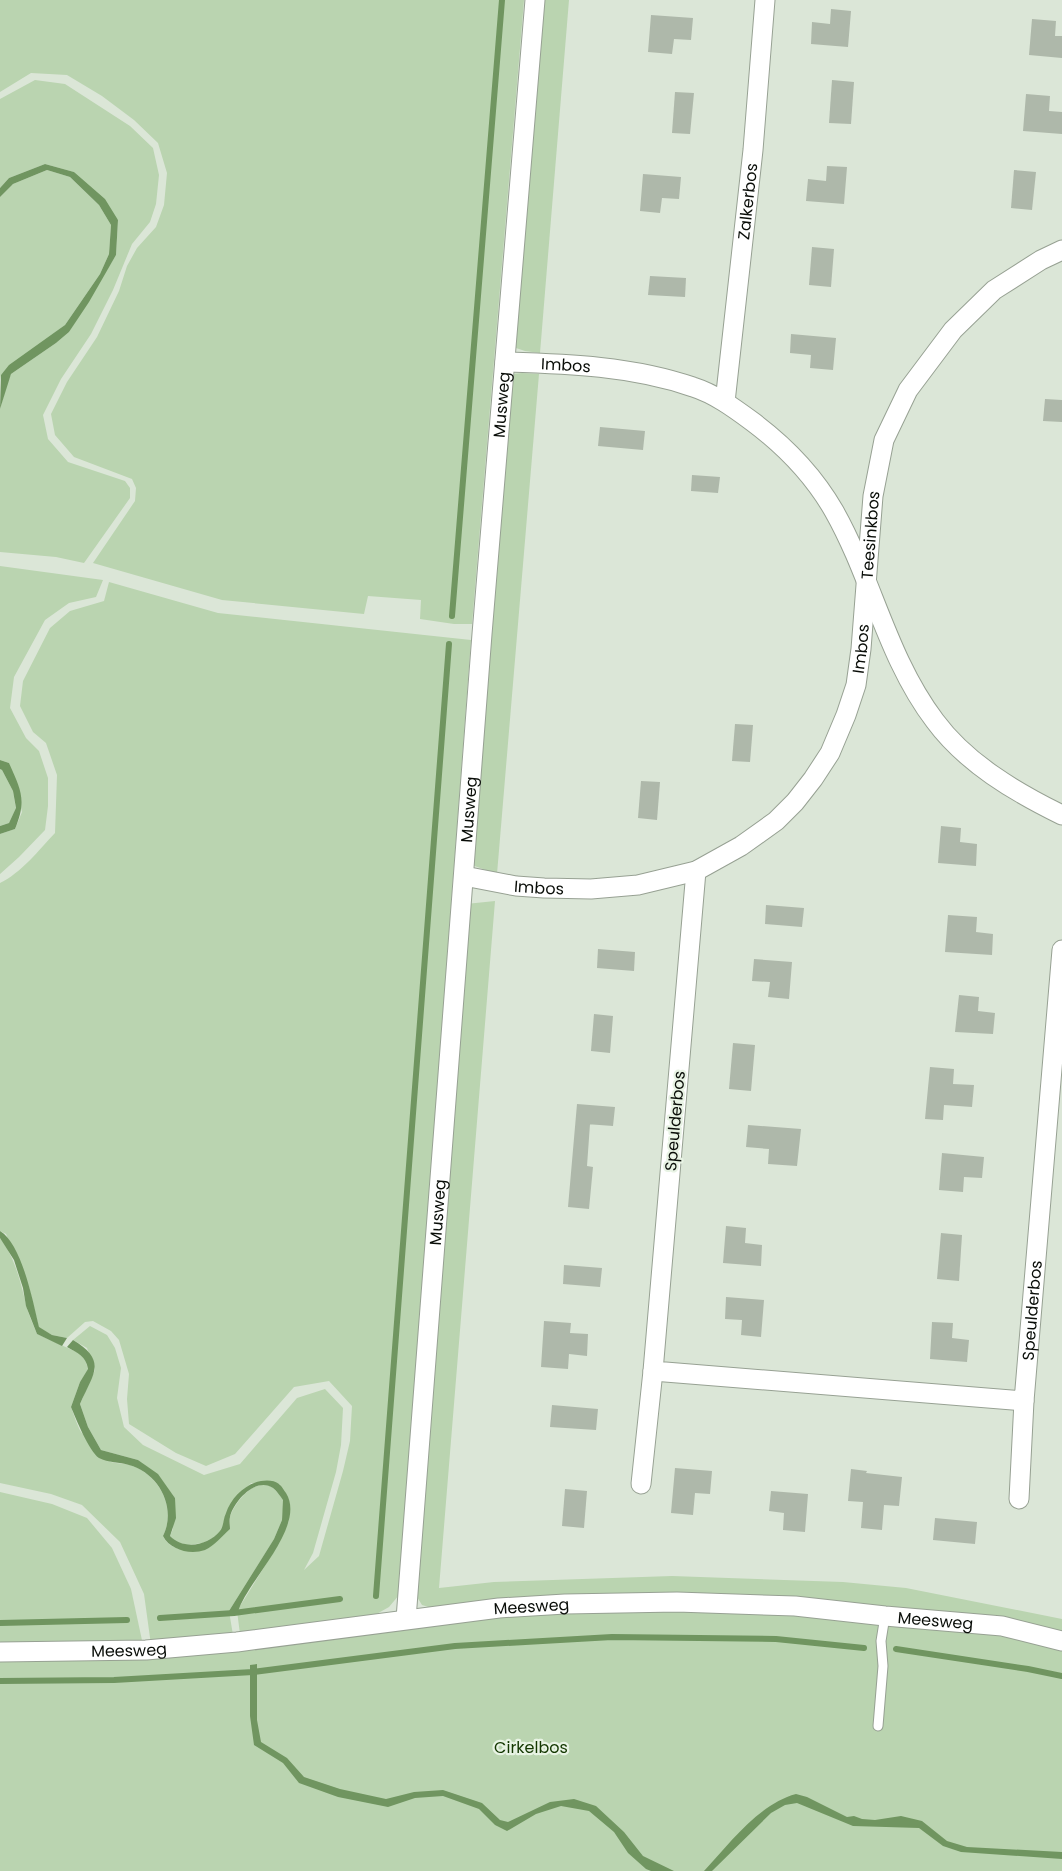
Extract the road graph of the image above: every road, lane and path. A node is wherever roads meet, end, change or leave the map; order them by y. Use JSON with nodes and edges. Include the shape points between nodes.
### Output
{"nodes":[{"id":1,"x":535,"y":0,"type":"edge"},
{"id":2,"x":765,"y":0,"type":"edge"},
{"id":3,"x":1062,"y":250,"type":"edge"},
{"id":4,"x":505,"y":362,"type":"junction"},
{"id":5,"x":725,"y":402,"type":"junction"},
{"id":6,"x":866,"y":582,"type":"junction"},
{"id":7,"x":1062,"y":815,"type":"edge"},
{"id":8,"x":696,"y":871,"type":"junction"},
{"id":9,"x":464,"y":876,"type":"junction"},
{"id":10,"x":1062,"y":950,"type":"edge"},
{"id":11,"x":653,"y":1370,"type":"junction"},
{"id":12,"x":1024,"y":1401,"type":"junction"},
{"id":13,"x":641,"y":1484,"type":"dead end"},
{"id":14,"x":1019,"y":1499,"type":"dead end"},
{"id":15,"x":885,"y":1616,"type":"junction"},
{"id":16,"x":406,"y":1619,"type":"junction"},
{"id":17,"x":1062,"y":1641,"type":"edge"},
{"id":18,"x":0,"y":1652,"type":"edge"},
{"id":19,"x":878,"y":1726,"type":"dead end"}],
"edges":[{"from":1,"to":4,"type":"street","name":"Musweg"},
{"from":2,"to":5,"type":"street","name":"Zalkerbos","via":[[753,150]]},
{"from":3,"to":6,"type":"street","name":"Teesinkbos","via":[[1040,260],[994,290],[953,330],[908,390],[884,440],[873,496]]},
{"from":4,"to":5,"type":"street","name":"Imbos","via":[[580,364],[643,372],[694,387]]},
{"from":4,"to":9,"type":"street","name":"Musweg"},
{"from":5,"to":6,"type":"street","name":"Imbos","via":[[777,441],[812,478],[833,510]]},
{"from":6,"to":7,"type":"street","name":"Teesinkbos","via":[[893,647],[935,721],[962,750],[1010,788]]},
{"from":6,"to":8,"type":"street","name":"Imbos","via":[[856,685],[830,753],[795,802],[776,822]]},
{"from":8,"to":9,"type":"street","name":"Imbos","via":[[638,885],[592,889],[516,886]]},
{"from":8,"to":11,"type":"street","name":"Speulderbos"},
{"from":9,"to":16,"type":"street","name":"Musweg"},
{"from":10,"to":12,"type":"street","name":"Speulderbos"},
{"from":11,"to":12,"type":"street"},
{"from":11,"to":13,"type":"street","name":"Speulderbos"},
{"from":12,"to":14,"type":"street","name":"Speulderbos"},
{"from":15,"to":16,"type":"street","name":"Meesweg","via":[[795,1606],[678,1602],[499,1608]]},
{"from":15,"to":17,"type":"street","name":"Meesweg","via":[[1002,1626]]},
{"from":15,"to":19,"type":"lane"},
{"from":16,"to":18,"type":"street","name":"Meesweg","via":[[355,1628],[146,1650]]}]}
